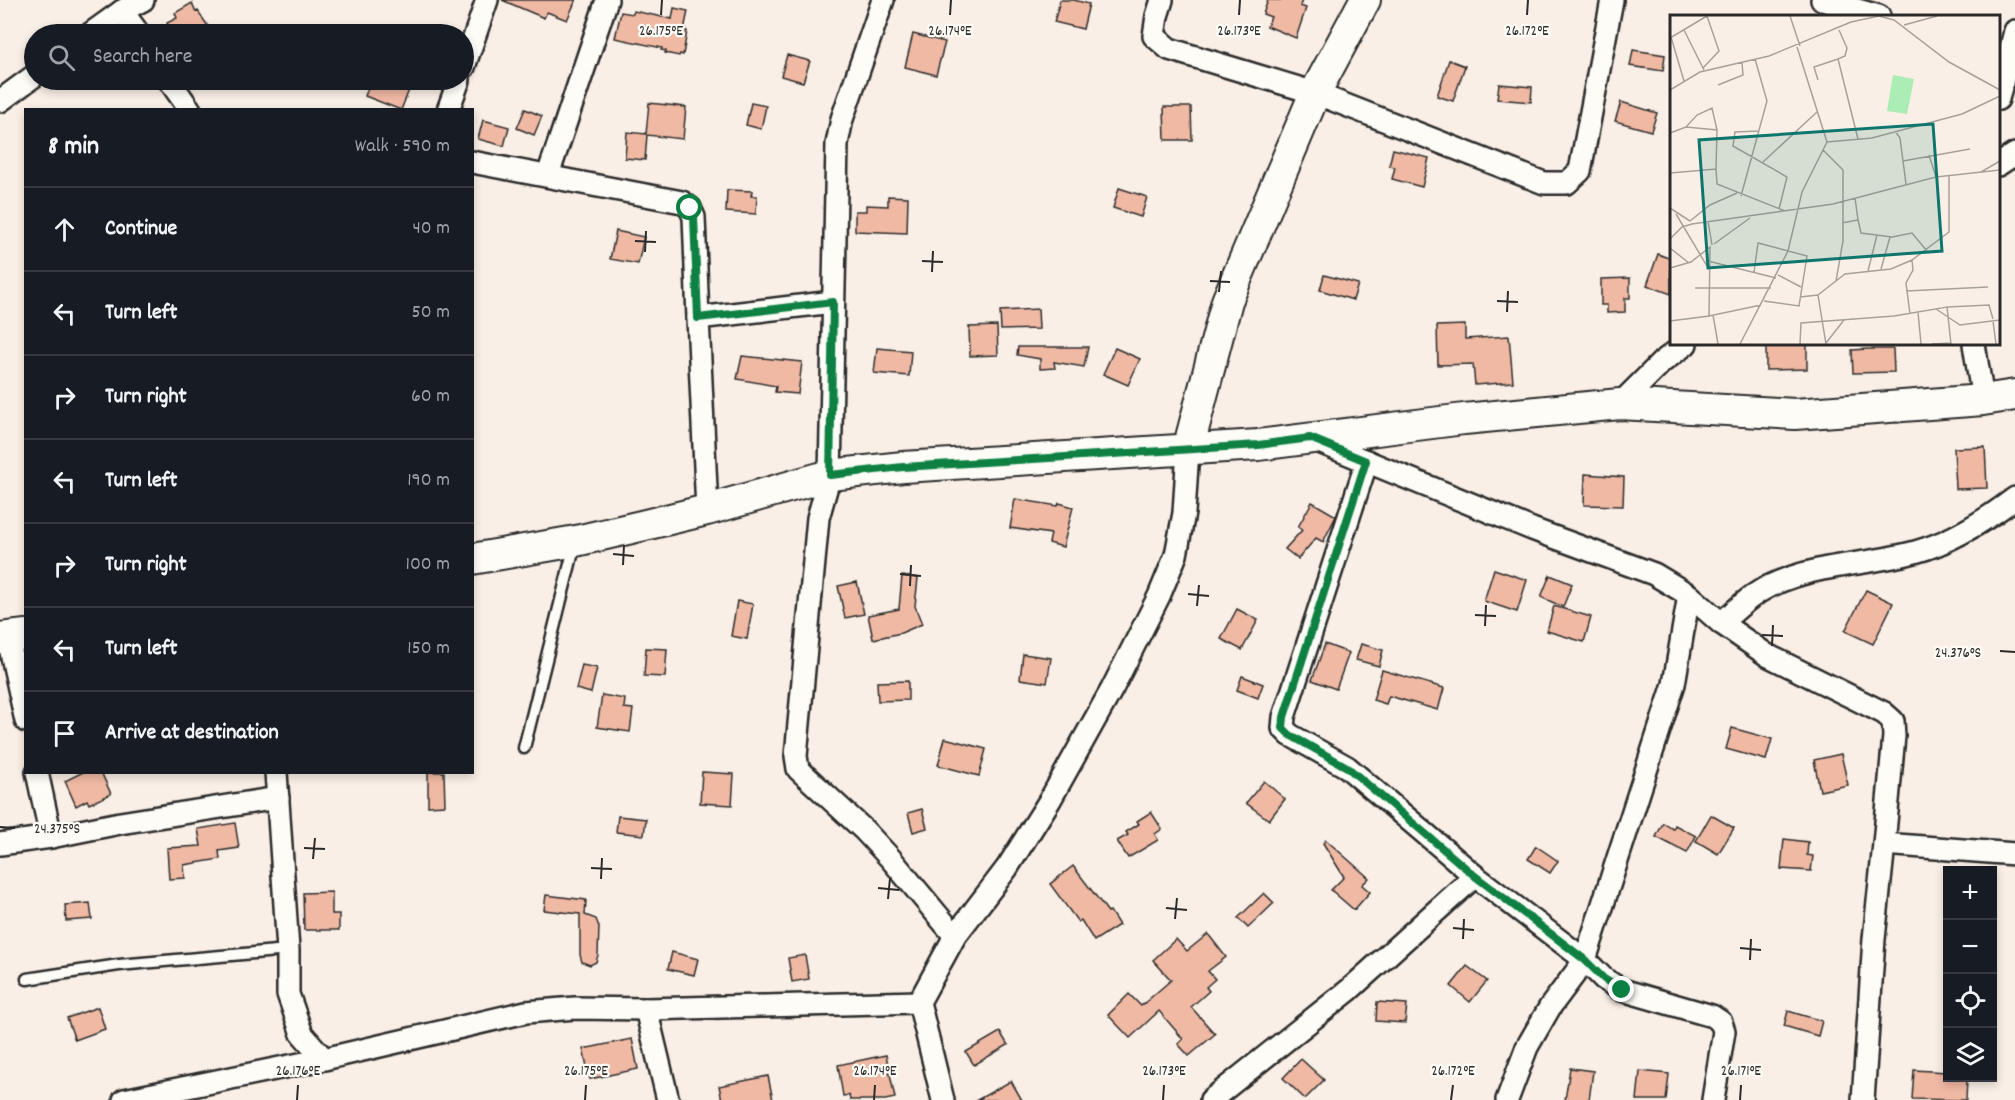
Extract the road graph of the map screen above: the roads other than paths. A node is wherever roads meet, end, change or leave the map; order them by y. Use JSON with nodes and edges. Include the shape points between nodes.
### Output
{"nodes":[{"id":1,"x":142,"y":0,"type":"edge"},
{"id":2,"x":487,"y":0,"type":"edge"},
{"id":3,"x":607,"y":0,"type":"edge"},
{"id":4,"x":883,"y":0,"type":"edge"},
{"id":5,"x":1162,"y":0,"type":"edge"},
{"id":6,"x":1365,"y":0,"type":"edge"},
{"id":7,"x":1611,"y":0,"type":"edge"},
{"id":8,"x":1822,"y":0,"type":"edge"},
{"id":9,"x":122,"y":11,"type":"junction"},
{"id":10,"x":1875,"y":15,"type":"edge"},
{"id":11,"x":104,"y":24,"type":"edge"},
{"id":12,"x":132,"y":24,"type":"edge"},
{"id":13,"x":2015,"y":31,"type":"edge"},
{"id":14,"x":474,"y":38,"type":"edge"},
{"id":15,"x":2003,"y":52,"type":"edge"},
{"id":16,"x":2000,"y":80,"type":"edge"},
{"id":17,"x":24,"y":83,"type":"edge"},
{"id":18,"x":176,"y":90,"type":"edge"},
{"id":19,"x":455,"y":90,"type":"edge"},
{"id":20,"x":1315,"y":93,"type":"junction"},
{"id":21,"x":0,"y":101,"type":"edge"},
{"id":22,"x":189,"y":108,"type":"edge"},
{"id":23,"x":449,"y":108,"type":"edge"},
{"id":24,"x":2015,"y":154,"type":"edge"},
{"id":25,"x":474,"y":162,"type":"edge"},
{"id":26,"x":2000,"y":164,"type":"edge"},
{"id":27,"x":548,"y":175,"type":"junction"},
{"id":28,"x":833,"y":302,"type":"junction"},
{"id":29,"x":698,"y":318,"type":"junction"},
{"id":30,"x":1685,"y":345,"type":"edge"},
{"id":31,"x":1974,"y":345,"type":"edge"},
{"id":32,"x":2015,"y":395,"type":"edge"},
{"id":33,"x":1983,"y":399,"type":"junction"},
{"id":34,"x":1620,"y":404,"type":"junction"},
{"id":35,"x":1310,"y":438,"type":"junction"},
{"id":36,"x":1188,"y":449,"type":"junction"},
{"id":37,"x":1366,"y":461,"type":"junction"},
{"id":38,"x":830,"y":475,"type":"junction"},
{"id":39,"x":2015,"y":498,"type":"edge"},
{"id":40,"x":707,"y":510,"type":"junction"},
{"id":41,"x":576,"y":541,"type":"junction"},
{"id":42,"x":474,"y":559,"type":"edge"},
{"id":43,"x":1689,"y":595,"type":"junction"},
{"id":44,"x":1721,"y":623,"type":"junction"},
{"id":45,"x":11,"y":637,"type":"edge"},
{"id":46,"x":24,"y":710,"type":"edge"},
{"id":47,"x":524,"y":748,"type":"dead end"},
{"id":48,"x":37,"y":774,"type":"edge"},
{"id":49,"x":276,"y":774,"type":"edge"},
{"id":50,"x":278,"y":798,"type":"junction"},
{"id":51,"x":51,"y":837,"type":"junction"},
{"id":52,"x":0,"y":844,"type":"edge"},
{"id":53,"x":1884,"y":844,"type":"junction"},
{"id":54,"x":2015,"y":854,"type":"edge"},
{"id":55,"x":1475,"y":876,"type":"junction"},
{"id":56,"x":955,"y":936,"type":"junction"},
{"id":57,"x":288,"y":950,"type":"junction"},
{"id":58,"x":1585,"y":960,"type":"junction"},
{"id":59,"x":27,"y":979,"type":"dead end"},
{"id":60,"x":919,"y":1002,"type":"junction"},
{"id":61,"x":646,"y":1009,"type":"junction"},
{"id":62,"x":324,"y":1059,"type":"junction"},
{"id":63,"x":124,"y":1100,"type":"edge"},
{"id":64,"x":668,"y":1100,"type":"edge"},
{"id":65,"x":943,"y":1100,"type":"edge"},
{"id":66,"x":1211,"y":1100,"type":"edge"},
{"id":67,"x":1506,"y":1100,"type":"edge"},
{"id":68,"x":1713,"y":1100,"type":"edge"},
{"id":69,"x":1863,"y":1100,"type":"edge"}],
"edges":[{"from":1,"to":9,"type":"street"},
{"from":2,"to":14,"type":"street"},
{"from":3,"to":27,"type":"street"},
{"from":4,"to":28,"type":"street","via":[[837,144]]},
{"from":5,"to":20,"type":"street","via":[[1154,36],[1169,49]]},
{"from":6,"to":20,"type":"street"},
{"from":7,"to":20,"type":"street","via":[[1580,171],[1567,183],[1544,183]]},
{"from":8,"to":10,"type":"street"},
{"from":9,"to":11,"type":"street"},
{"from":9,"to":12,"type":"street"},
{"from":13,"to":15,"type":"street"},
{"from":15,"to":16,"type":"street"},
{"from":17,"to":21,"type":"street"},
{"from":18,"to":22,"type":"street"},
{"from":19,"to":23,"type":"street"},
{"from":20,"to":36,"type":"street","via":[[1227,301]]},
{"from":24,"to":26,"type":"street"},
{"from":25,"to":27,"type":"street"},
{"from":27,"to":29,"type":"street","via":[[682,202],[690,208],[694,217]]},
{"from":28,"to":29,"type":"street"},
{"from":28,"to":38,"type":"street"},
{"from":29,"to":40,"type":"street"},
{"from":30,"to":34,"type":"street"},
{"from":31,"to":33,"type":"street"},
{"from":32,"to":33,"type":"street"},
{"from":33,"to":34,"type":"street","via":[[1795,414]]},
{"from":34,"to":35,"type":"street"},
{"from":35,"to":36,"type":"street"},
{"from":35,"to":37,"type":"street"},
{"from":36,"to":38,"type":"street"},
{"from":36,"to":56,"type":"street","via":[[1184,513],[1176,555],[1159,596],[1050,800],[1007,868]]},
{"from":37,"to":43,"type":"street","via":[[1654,574]]},
{"from":37,"to":55,"type":"street","via":[[1283,728],[1347,767]]},
{"from":38,"to":40,"type":"street"},
{"from":38,"to":56,"type":"street","via":[[818,518],[796,756],[798,769],[864,830]]},
{"from":39,"to":44,"type":"street","via":[[1961,533],[1916,552],[1804,574],[1771,585]]},
{"from":40,"to":41,"type":"street"},
{"from":41,"to":42,"type":"street"},
{"from":41,"to":47,"type":"lane"},
{"from":43,"to":44,"type":"street"},
{"from":43,"to":58,"type":"street","via":[[1674,684]]},
{"from":44,"to":53,"type":"street","via":[[1767,656],[1893,721]]},
{"from":45,"to":46,"type":"street"},
{"from":48,"to":51,"type":"street"},
{"from":49,"to":50,"type":"street"},
{"from":50,"to":51,"type":"street"},
{"from":50,"to":57,"type":"street"},
{"from":51,"to":52,"type":"street"},
{"from":53,"to":54,"type":"street"},
{"from":53,"to":69,"type":"street"},
{"from":55,"to":58,"type":"street"},
{"from":55,"to":66,"type":"street","via":[[1349,990]]},
{"from":56,"to":60,"type":"street"},
{"from":57,"to":59,"type":"lane","via":[[119,965]]},
{"from":57,"to":62,"type":"street","via":[[288,994],[302,1034]]},
{"from":58,"to":67,"type":"street","via":[[1550,1007],[1527,1047]]},
{"from":58,"to":68,"type":"street","via":[[1622,990],[1712,1016],[1720,1022],[1724,1031]]},
{"from":60,"to":61,"type":"street"},
{"from":60,"to":65,"type":"street"},
{"from":61,"to":62,"type":"street","via":[[526,1012]]},
{"from":61,"to":64,"type":"street"},
{"from":62,"to":63,"type":"street"}]}
